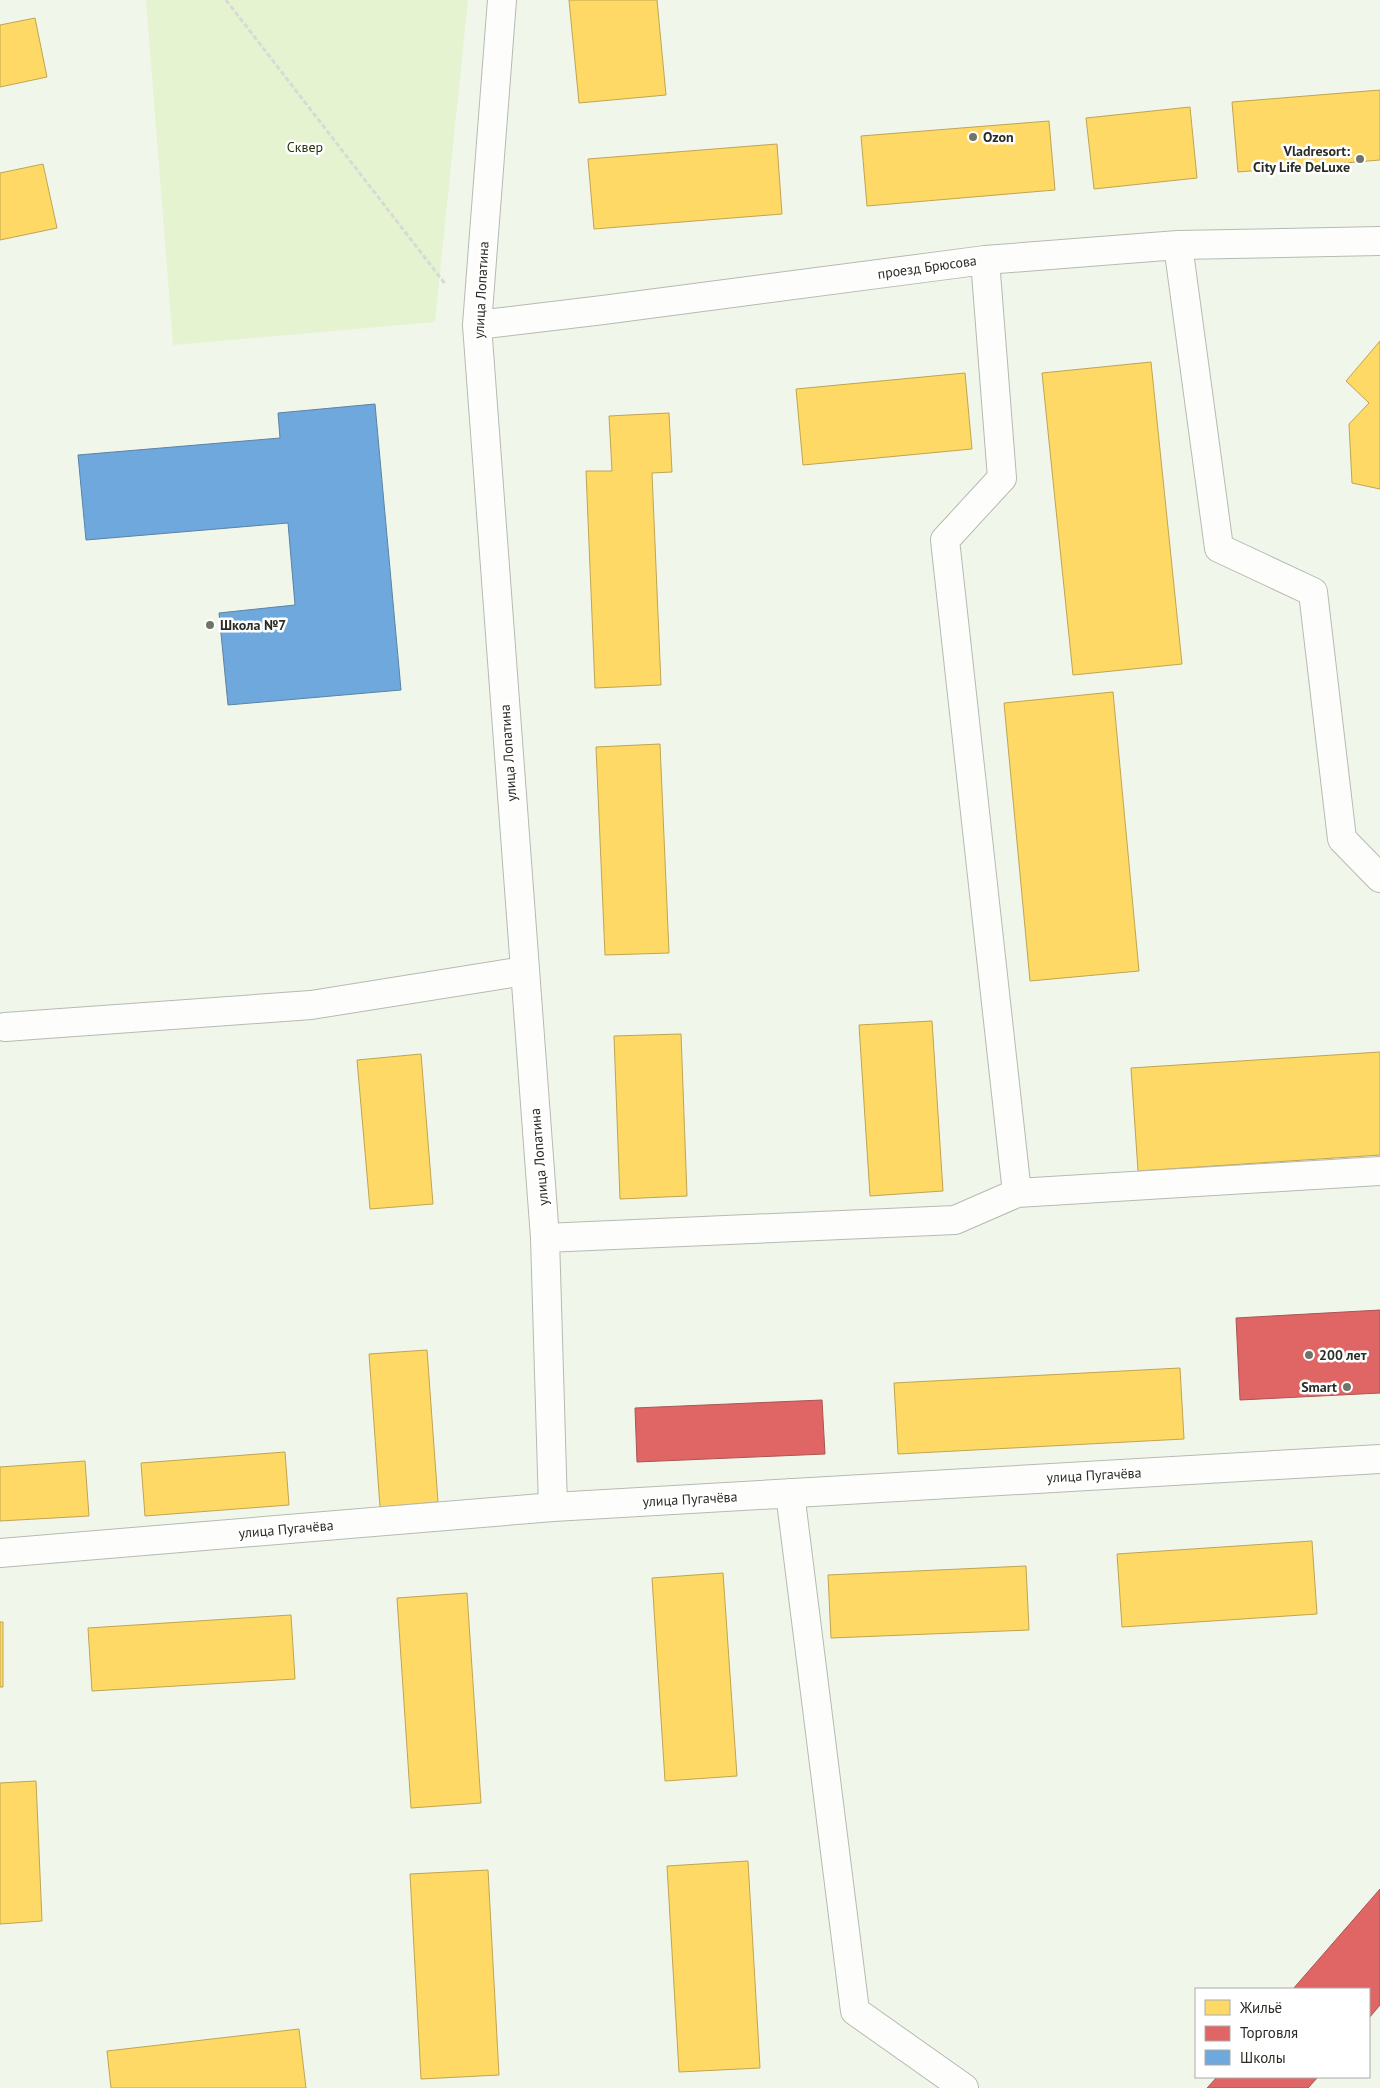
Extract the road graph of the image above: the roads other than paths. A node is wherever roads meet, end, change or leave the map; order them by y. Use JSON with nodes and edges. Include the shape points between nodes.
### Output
{"nodes":[{"id":1,"x":502,"y":0,"type":"edge"},
{"id":2,"x":1380,"y":241,"type":"edge"},
{"id":3,"x":1178,"y":246,"type":"junction"},
{"id":4,"x":984,"y":260,"type":"junction"},
{"id":5,"x":477,"y":325,"type":"junction"},
{"id":6,"x":1380,"y":878,"type":"edge"},
{"id":7,"x":524,"y":971,"type":"junction"},
{"id":8,"x":5,"y":1028,"type":"dead end"},
{"id":9,"x":1380,"y":1171,"type":"edge"},
{"id":10,"x":1017,"y":1193,"type":"junction"},
{"id":11,"x":545,"y":1238,"type":"junction"},
{"id":12,"x":1380,"y":1459,"type":"edge"},
{"id":13,"x":790,"y":1493,"type":"junction"},
{"id":14,"x":553,"y":1507,"type":"junction"},
{"id":15,"x":0,"y":1553,"type":"edge"},
{"id":16,"x":964,"y":2088,"type":"edge"}],
"edges":[{"from":1,"to":5,"type":"street","name":"улица Лопатина"},
{"from":2,"to":3,"type":"street","name":"проезд Брюсова"},
{"from":3,"to":4,"type":"street","name":"проезд Брюсова"},
{"from":3,"to":6,"type":"street","via":[[1219,548],[1313,592],[1342,839]]},
{"from":4,"to":5,"type":"street","name":"проезд Брюсова"},
{"from":4,"to":10,"type":"street","via":[[1002,478],[945,540]]},
{"from":5,"to":7,"type":"street","name":"улица Лопатина"},
{"from":7,"to":8,"type":"street","via":[[311,1005]]},
{"from":7,"to":11,"type":"street","name":"улица Лопатина"},
{"from":9,"to":10,"type":"street"},
{"from":10,"to":11,"type":"street","via":[[955,1220]]},
{"from":11,"to":14,"type":"street","name":"улица Лопатина"},
{"from":12,"to":13,"type":"street","name":"улица Пугачёва"},
{"from":13,"to":14,"type":"street","name":"улица Пугачёва"},
{"from":13,"to":16,"type":"street","via":[[855,2011]]},
{"from":14,"to":15,"type":"street","name":"улица Пугачёва"}]}
